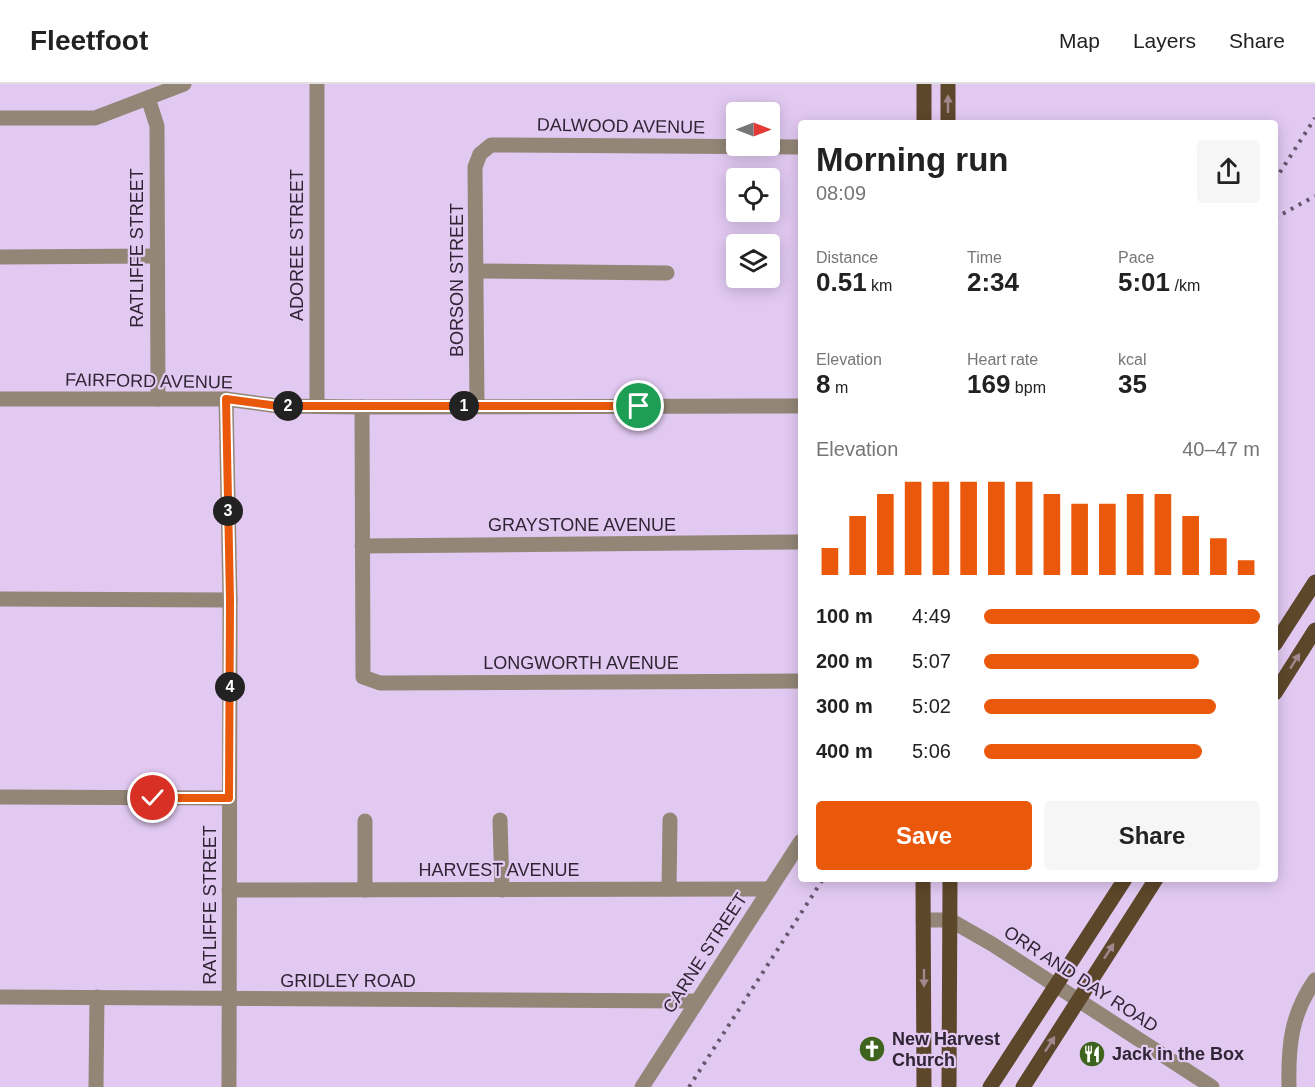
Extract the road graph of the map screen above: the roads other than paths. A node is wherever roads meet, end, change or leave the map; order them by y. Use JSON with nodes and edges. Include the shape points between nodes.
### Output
{"nodes":[{"id":1,"x":184,"y":84,"type":"edge"},
{"id":2,"x":317,"y":84,"type":"edge"},
{"id":3,"x":924,"y":84,"type":"edge"},
{"id":4,"x":948,"y":84,"type":"edge"},
{"id":5,"x":148,"y":98,"type":"junction"},
{"id":6,"x":0,"y":118,"type":"edge"},
{"id":7,"x":924,"y":120,"type":"edge"},
{"id":8,"x":948,"y":120,"type":"edge"},
{"id":9,"x":798,"y":147,"type":"edge"},
{"id":10,"x":480,"y":154,"type":"joint"},
{"id":11,"x":156,"y":256,"type":"junction"},
{"id":12,"x":0,"y":257,"type":"edge"},
{"id":13,"x":477,"y":271,"type":"junction"},
{"id":14,"x":667,"y":273,"type":"dead end"},
{"id":15,"x":0,"y":399,"type":"edge"},
{"id":16,"x":158,"y":399,"type":"junction"},
{"id":17,"x":226,"y":399,"type":"junction"},
{"id":18,"x":317,"y":406,"type":"junction"},
{"id":19,"x":477,"y":406,"type":"junction"},
{"id":20,"x":798,"y":406,"type":"edge"},
{"id":21,"x":362,"y":407,"type":"junction"},
{"id":22,"x":798,"y":542,"type":"edge"},
{"id":23,"x":363,"y":546,"type":"junction"},
{"id":24,"x":1315,"y":582,"type":"edge"},
{"id":25,"x":0,"y":599,"type":"edge"},
{"id":26,"x":230,"y":600,"type":"junction"},
{"id":27,"x":1315,"y":630,"type":"edge"},
{"id":28,"x":1278,"y":639,"type":"edge"},
{"id":29,"x":798,"y":681,"type":"edge"},
{"id":30,"x":1278,"y":688,"type":"edge"},
{"id":31,"x":0,"y":797,"type":"edge"},
{"id":32,"x":229,"y":798,"type":"junction"},
{"id":33,"x":500,"y":820,"type":"dead end"},
{"id":34,"x":670,"y":820,"type":"dead end"},
{"id":35,"x":365,"y":821,"type":"dead end"},
{"id":36,"x":798,"y":846,"type":"edge"},
{"id":37,"x":923,"y":882,"type":"edge"},
{"id":38,"x":950,"y":882,"type":"edge"},
{"id":39,"x":1123,"y":882,"type":"edge"},
{"id":40,"x":1154,"y":882,"type":"edge"},
{"id":41,"x":669,"y":889,"type":"junction"},
{"id":42,"x":770,"y":889,"type":"junction"},
{"id":43,"x":229,"y":890,"type":"junction"},
{"id":44,"x":502,"y":890,"type":"junction"},
{"id":45,"x":365,"y":891,"type":"junction"},
{"id":46,"x":923,"y":920,"type":"junction"},
{"id":47,"x":950,"y":920,"type":"junction"},
{"id":48,"x":1315,"y":980,"type":"edge"},
{"id":49,"x":1057,"y":986,"type":"junction"},
{"id":50,"x":0,"y":997,"type":"edge"},
{"id":51,"x":97,"y":997,"type":"junction"},
{"id":52,"x":229,"y":1000,"type":"junction"},
{"id":53,"x":1078,"y":1000,"type":"junction"},
{"id":54,"x":695,"y":1001,"type":"junction"},
{"id":55,"x":947,"y":1083,"type":"edge"},
{"id":56,"x":96,"y":1087,"type":"edge"},
{"id":57,"x":229,"y":1087,"type":"edge"},
{"id":58,"x":642,"y":1087,"type":"edge"},
{"id":59,"x":924,"y":1087,"type":"edge"},
{"id":60,"x":990,"y":1087,"type":"edge"},
{"id":61,"x":1023,"y":1087,"type":"edge"},
{"id":62,"x":1212,"y":1087,"type":"edge"},
{"id":63,"x":1288,"y":1087,"type":"edge"}],
"edges":[{"from":1,"to":5,"type":"street"},
{"from":2,"to":18,"type":"street","name":"ADOREE STREET"},
{"from":3,"to":7,"type":"main road"},
{"from":8,"to":4,"type":"main road","one_way":true},
{"from":5,"to":6,"type":"street","via":[[95,118]]},
{"from":5,"to":11,"type":"street","name":"RATLIFFE STREET","via":[[157,126]]},
{"from":9,"to":10,"type":"street","name":"DALWOOD AVENUE","via":[[491,145]]},
{"from":10,"to":13,"type":"street","name":"BORSON STREET","via":[[476,167]]},
{"from":11,"to":12,"type":"street"},
{"from":11,"to":16,"type":"street","name":"RATLIFFE STREET"},
{"from":13,"to":14,"type":"street"},
{"from":13,"to":19,"type":"street","name":"BORSON STREET"},
{"from":15,"to":16,"type":"street","name":"FAIRFORD AVENUE"},
{"from":16,"to":17,"type":"street","name":"FAIRFORD AVENUE"},
{"from":17,"to":18,"type":"street","name":"FAIRFORD AVENUE"},
{"from":17,"to":26,"type":"street","name":"RATLIFFE STREET"},
{"from":18,"to":21,"type":"street","name":"FAIRFORD AVENUE"},
{"from":19,"to":20,"type":"street","name":"FAIRFORD AVENUE"},
{"from":19,"to":21,"type":"street","name":"FAIRFORD AVENUE"},
{"from":21,"to":23,"type":"street"},
{"from":22,"to":23,"type":"street","name":"GRAYSTONE AVENUE"},
{"from":23,"to":29,"type":"street","name":"LONGWORTH AVENUE","via":[[363,677],[380,683]]},
{"from":24,"to":28,"type":"main road"},
{"from":25,"to":26,"type":"street"},
{"from":26,"to":32,"type":"street","name":"RATLIFFE STREET"},
{"from":30,"to":27,"type":"main road","one_way":true},
{"from":31,"to":32,"type":"street"},
{"from":32,"to":43,"type":"street","name":"RATLIFFE STREET"},
{"from":33,"to":44,"type":"street"},
{"from":34,"to":41,"type":"street"},
{"from":35,"to":45,"type":"street"},
{"from":36,"to":42,"type":"street","name":"CARNE STREET"},
{"from":37,"to":46,"type":"main road"},
{"from":38,"to":47,"type":"main road"},
{"from":39,"to":49,"type":"main road"},
{"from":53,"to":40,"type":"main road","one_way":true},
{"from":41,"to":42,"type":"street","name":"HARVEST AVENUE"},
{"from":41,"to":44,"type":"street","name":"HARVEST AVENUE"},
{"from":42,"to":54,"type":"street","name":"CARNE STREET"},
{"from":43,"to":45,"type":"street","name":"HARVEST AVENUE"},
{"from":43,"to":52,"type":"street","name":"RATLIFFE STREET"},
{"from":44,"to":45,"type":"street","name":"HARVEST AVENUE"},
{"from":46,"to":47,"type":"street"},
{"from":46,"to":59,"type":"main road","one_way":true},
{"from":47,"to":49,"type":"street","name":"ORR AND DAY ROAD"},
{"from":47,"to":55,"type":"main road"},
{"from":48,"to":63,"type":"street","via":[[1300,1002],[1288,1054]]},
{"from":49,"to":53,"type":"street","name":"ORR AND DAY ROAD"},
{"from":49,"to":60,"type":"main road"},
{"from":50,"to":51,"type":"street","name":"GRIDLEY ROAD"},
{"from":51,"to":52,"type":"street","name":"GRIDLEY ROAD"},
{"from":51,"to":56,"type":"street"},
{"from":52,"to":54,"type":"street","name":"GRIDLEY ROAD"},
{"from":52,"to":57,"type":"street","name":"RATLIFFE STREET"},
{"from":61,"to":53,"type":"main road","one_way":true},
{"from":53,"to":62,"type":"street","name":"ORR AND DAY ROAD"},
{"from":54,"to":58,"type":"street","name":"CARNE STREET"}]}
